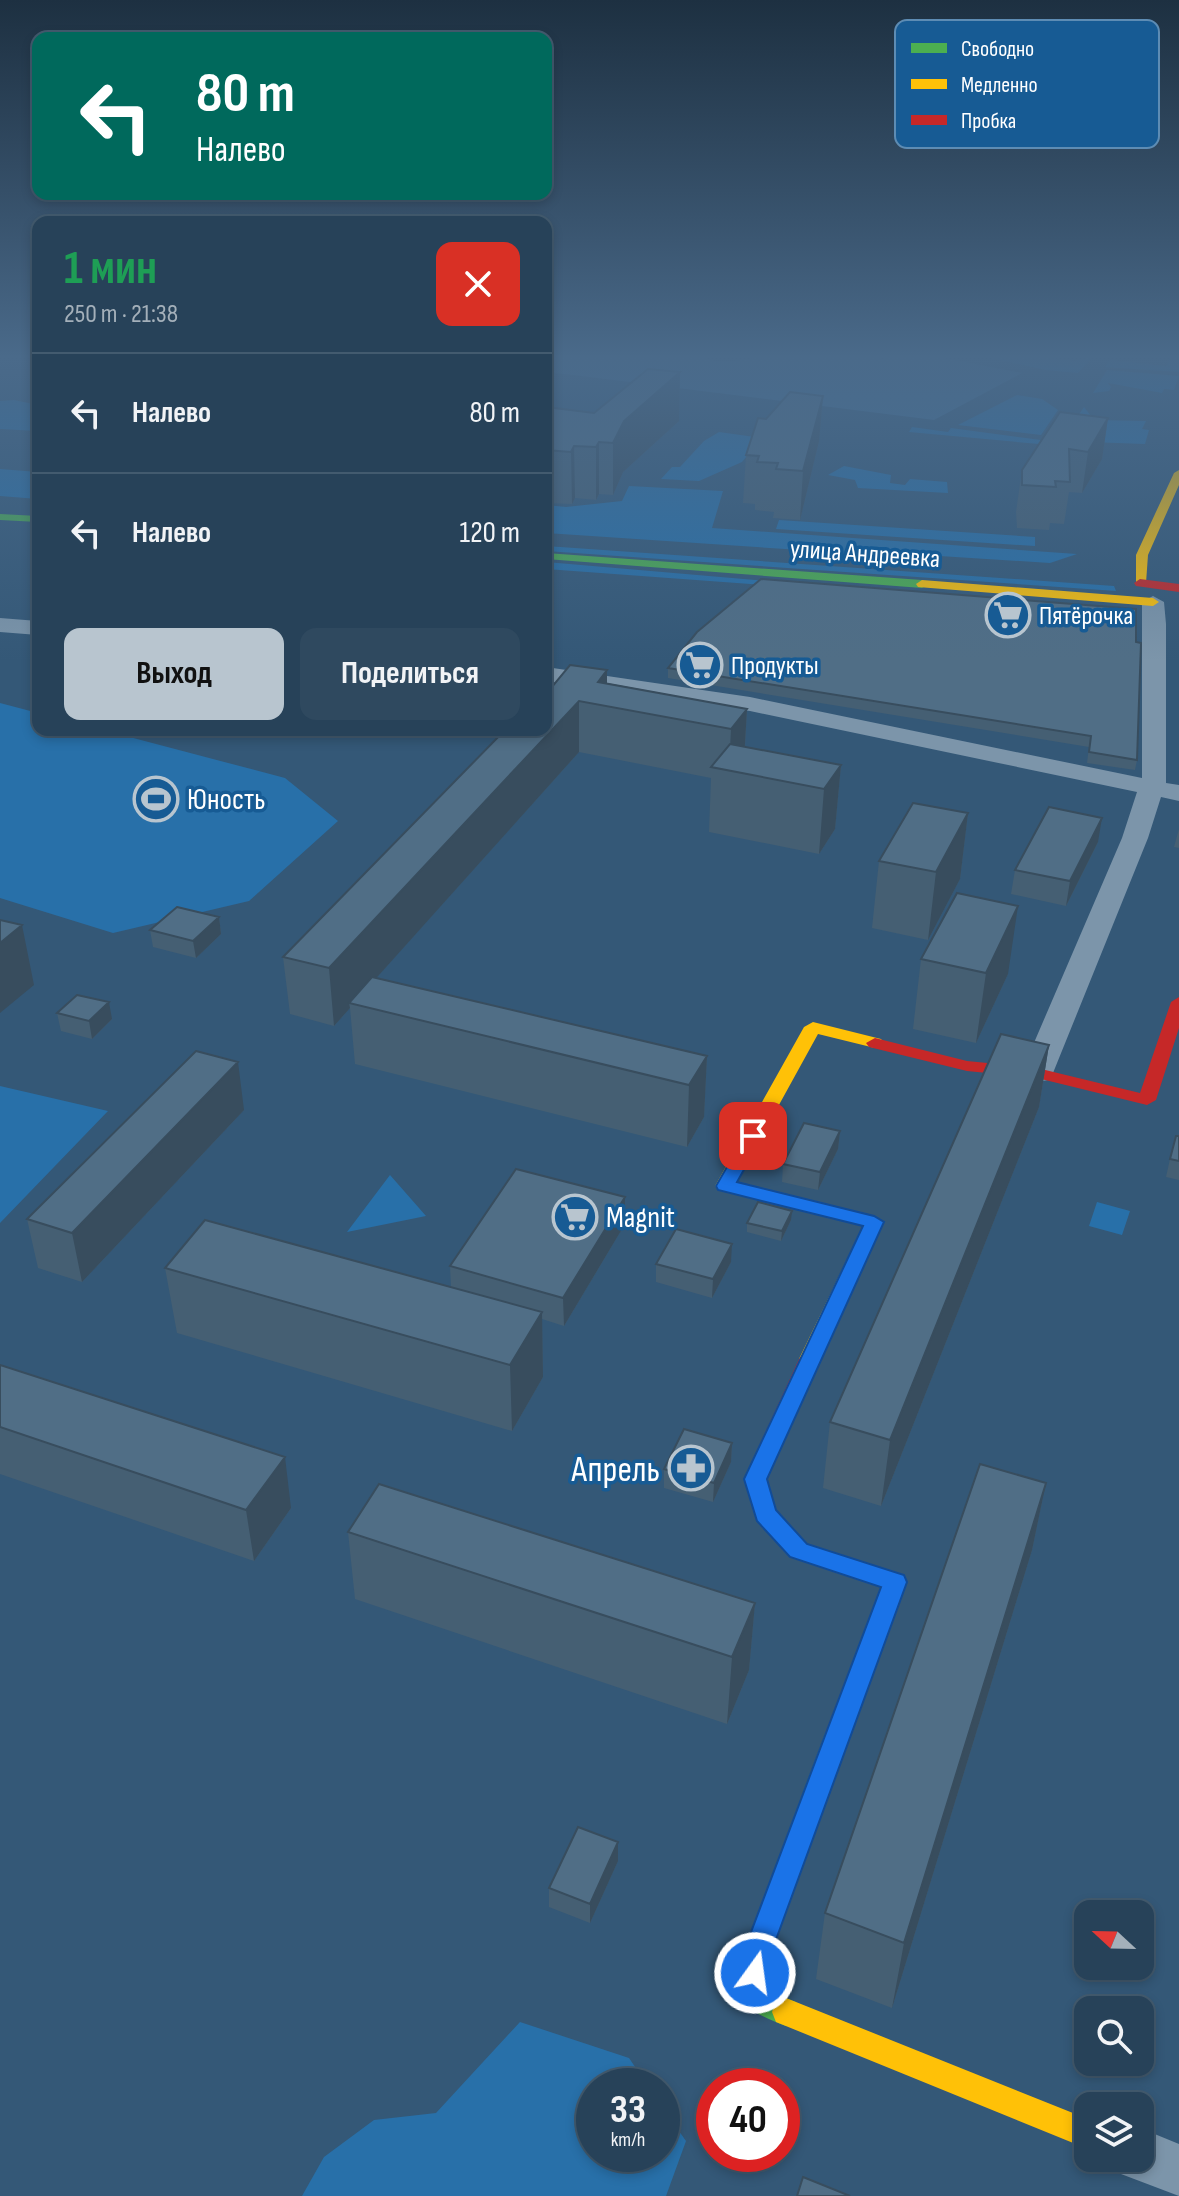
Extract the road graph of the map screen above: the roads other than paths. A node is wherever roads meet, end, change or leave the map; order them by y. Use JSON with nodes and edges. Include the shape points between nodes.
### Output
{"nodes":[{"id":1,"x":1179,"y":473,"type":"edge"},
{"id":2,"x":0,"y":501,"type":"edge"},
{"id":3,"x":32,"y":504,"type":"edge"},
{"id":4,"x":1179,"y":513,"type":"edge"},
{"id":5,"x":0,"y":517,"type":"edge"},
{"id":6,"x":32,"y":519,"type":"edge"},
{"id":7,"x":552,"y":540,"type":"edge"},
{"id":8,"x":552,"y":556,"type":"edge"},
{"id":9,"x":1179,"y":588,"type":"edge"},
{"id":10,"x":1149,"y":590,"type":"junction"},
{"id":11,"x":1179,"y":606,"type":"edge"},
{"id":12,"x":0,"y":625,"type":"edge"},
{"id":13,"x":32,"y":628,"type":"edge"},
{"id":14,"x":552,"y":675,"type":"edge"},
{"id":15,"x":1165,"y":790,"type":"edge"},
{"id":16,"x":1179,"y":1002,"type":"edge"},
{"id":17,"x":1037,"y":1073,"type":"junction"},
{"id":18,"x":1074,"y":2128,"type":"edge"},
{"id":19,"x":1154,"y":2161,"type":"edge"},
{"id":20,"x":1179,"y":2171,"type":"edge"}],
"edges":[{"from":1,"to":10,"type":"main road","via":[[1142,555]]},
{"from":2,"to":3,"type":"main road"},
{"from":4,"to":10,"type":"main road"},
{"from":5,"to":6,"type":"main road"},
{"from":7,"to":10,"type":"main road","name":"улица Андреевка"},
{"from":8,"to":10,"type":"main road","name":"улица Андреевка"},
{"from":9,"to":10,"type":"main road","name":"улица Андреевка"},
{"from":10,"to":11,"type":"main road","name":"улица Андреевка"},
{"from":10,"to":15,"type":"street","via":[[1156,671],[1155,776]]},
{"from":12,"to":13,"type":"street"},
{"from":14,"to":15,"type":"street","via":[[750,704]]},
{"from":15,"to":17,"type":"street","via":[[1135,838]]},
{"from":16,"to":17,"type":"main road","via":[[1147,1100]]},
{"from":17,"to":18,"type":"main road","via":[[967,1066],[813,1027],[725,1186],[874,1222],[755,1479],[765,1514],[798,1551],[895,1582],[756,1956],[753,1990],[773,2007]]},
{"from":19,"to":20,"type":"street"}]}
